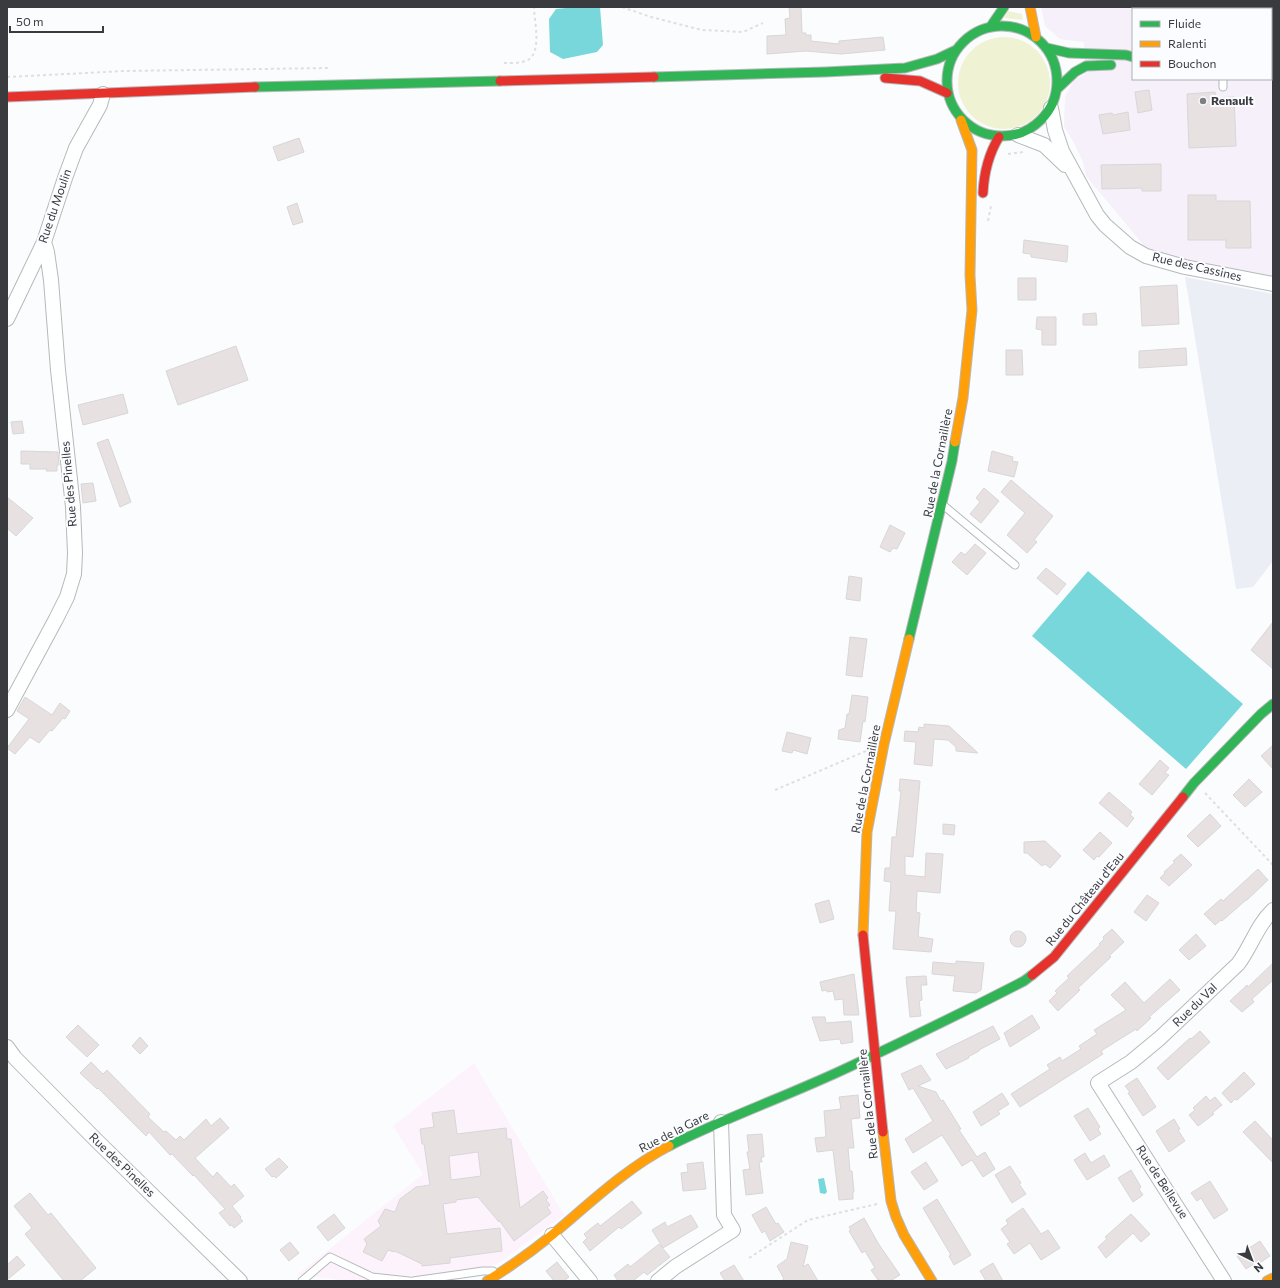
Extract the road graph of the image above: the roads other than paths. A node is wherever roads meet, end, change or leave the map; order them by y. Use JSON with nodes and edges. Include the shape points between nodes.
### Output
{"nodes":[{"id":1,"x":1004,"y":7,"type":"edge"},
{"id":2,"x":1030,"y":7,"type":"edge"},
{"id":3,"x":991,"y":26,"type":"junction"},
{"id":4,"x":1036,"y":37,"type":"junction"},
{"id":5,"x":1047,"y":48,"type":"junction"},
{"id":6,"x":956,"y":50,"type":"junction"},
{"id":7,"x":1132,"y":57,"type":"edge"},
{"id":8,"x":1132,"y":62,"type":"edge"},
{"id":9,"x":825,"y":72,"type":"junction"},
{"id":10,"x":1057,"y":89,"type":"junction"},
{"id":11,"x":947,"y":93,"type":"junction"},
{"id":12,"x":102,"y":94,"type":"junction"},
{"id":13,"x":7,"y":97,"type":"edge"},
{"id":14,"x":1051,"y":108,"type":"junction"},
{"id":15,"x":961,"y":120,"type":"junction"},
{"id":16,"x":1018,"y":135,"type":"junction"},
{"id":17,"x":998,"y":137,"type":"junction"},
{"id":18,"x":1081,"y":185,"type":"junction"},
{"id":19,"x":982,"y":202,"type":"dead end"},
{"id":20,"x":44,"y":242,"type":"junction"},
{"id":21,"x":979,"y":261,"type":"dead end"},
{"id":22,"x":1273,"y":284,"type":"edge"},
{"id":23,"x":972,"y":302,"type":"junction"},
{"id":24,"x":7,"y":319,"type":"edge"},
{"id":25,"x":942,"y":504,"type":"junction"},
{"id":26,"x":1015,"y":565,"type":"dead end"},
{"id":27,"x":1273,"y":704,"type":"edge"},
{"id":28,"x":7,"y":710,"type":"edge"},
{"id":29,"x":1273,"y":910,"type":"edge"},
{"id":30,"x":7,"y":1047,"type":"edge"},
{"id":31,"x":874,"y":1054,"type":"junction"},
{"id":32,"x":1098,"y":1083,"type":"joint"},
{"id":33,"x":721,"y":1122,"type":"junction"},
{"id":34,"x":552,"y":1236,"type":"junction"},
{"id":35,"x":501,"y":1271,"type":"junction"},
{"id":36,"x":1273,"y":1278,"type":"edge"},
{"id":37,"x":240,"y":1281,"type":"edge"},
{"id":38,"x":302,"y":1281,"type":"edge"},
{"id":39,"x":409,"y":1281,"type":"edge"},
{"id":40,"x":413,"y":1281,"type":"edge"},
{"id":41,"x":487,"y":1281,"type":"edge"},
{"id":42,"x":590,"y":1281,"type":"edge"},
{"id":43,"x":658,"y":1281,"type":"edge"},
{"id":44,"x":932,"y":1281,"type":"edge"},
{"id":45,"x":1224,"y":1281,"type":"edge"},
{"id":46,"x":1267,"y":1281,"type":"edge"}],
"edges":[{"from":1,"to":3,"type":"street"},
{"from":2,"to":4,"type":"street"},
{"from":3,"to":4,"type":"street","via":[[1022,29]]},
{"from":3,"to":6,"type":"street","via":[[965,39]]},
{"from":4,"to":5,"type":"street"},
{"from":5,"to":7,"type":"street","via":[[1069,53]]},
{"from":5,"to":10,"type":"street","via":[[1054,60]]},
{"from":6,"to":9,"type":"street","via":[[937,59],[905,68]]},
{"from":6,"to":11,"type":"street","via":[[949,63]]},
{"from":8,"to":10,"type":"street","via":[[1124,65],[1086,66],[1075,72]]},
{"from":9,"to":11,"type":"street","via":[[920,81]]},
{"from":9,"to":12,"type":"street","via":[[187,89]]},
{"from":10,"to":14,"type":"street"},
{"from":11,"to":15,"type":"street","via":[[952,107]]},
{"from":12,"to":13,"type":"street"},
{"from":12,"to":20,"type":"street","name":"Rue du Moulin","via":[[100,104],[76,148]]},
{"from":14,"to":16,"type":"street","via":[[1033,128]]},
{"from":14,"to":18,"type":"street","name":"Rue des Cassines","via":[[1056,136]]},
{"from":15,"to":17,"type":"street","via":[[985,134]]},
{"from":15,"to":23,"type":"street","name":"Rue de la Cornaillère","via":[[972,150]]},
{"from":16,"to":17,"type":"street"},
{"from":16,"to":18,"type":"street","name":"Rue des Cassines","via":[[1044,145],[1071,170]]},
{"from":17,"to":19,"type":"street","via":[[991,149],[985,170]]},
{"from":18,"to":22,"type":"street","name":"Rue des Cassines","via":[[1104,225],[1130,247],[1146,256],[1185,267]]},
{"from":20,"to":24,"type":"street","name":"Rue du Moulin"},
{"from":20,"to":28,"type":"street","name":"Rue des Pinelles","via":[[51,280],[73,507],[74,574],[67,597]]},
{"from":21,"to":23,"type":"street","name":"Rue de la Cornaillère","via":[[979,275]]},
{"from":23,"to":25,"type":"street","name":"Rue de la Cornaillère","via":[[963,398]]},
{"from":25,"to":26,"type":"lane"},
{"from":25,"to":31,"type":"street","name":"Rue de la Cornaillère","via":[[884,744],[867,832],[863,940]]},
{"from":27,"to":31,"type":"street","name":"Rue du Château d'Eau","via":[[1194,783],[1054,957],[1024,981]]},
{"from":29,"to":32,"type":"street","name":"Rue du Val","via":[[1265,917],[1238,964],[1160,1038],[1131,1062]]},
{"from":30,"to":37,"type":"street","name":"Rue des Pinelles","via":[[95,1139]]},
{"from":31,"to":33,"type":"street","name":"Rue de la Gare"},
{"from":31,"to":44,"type":"street","name":"Rue de la Cornaillère","via":[[891,1201],[904,1235]]},
{"from":32,"to":45,"type":"street","name":"Rue de Bellevue"},
{"from":33,"to":34,"type":"street","name":"Rue de la Gare","via":[[650,1156],[583,1208]]},
{"from":33,"to":43,"type":"street","via":[[724,1215],[733,1230],[675,1267]]},
{"from":34,"to":35,"type":"street","name":"Rue de la Gare"},
{"from":34,"to":42,"type":"street"},
{"from":35,"to":40,"type":"lane","via":[[483,1271]]},
{"from":35,"to":41,"type":"street","name":"Rue de la Gare"},
{"from":36,"to":46,"type":"street"},
{"from":38,"to":39,"type":"lane","via":[[330,1257],[372,1277]]}]}
